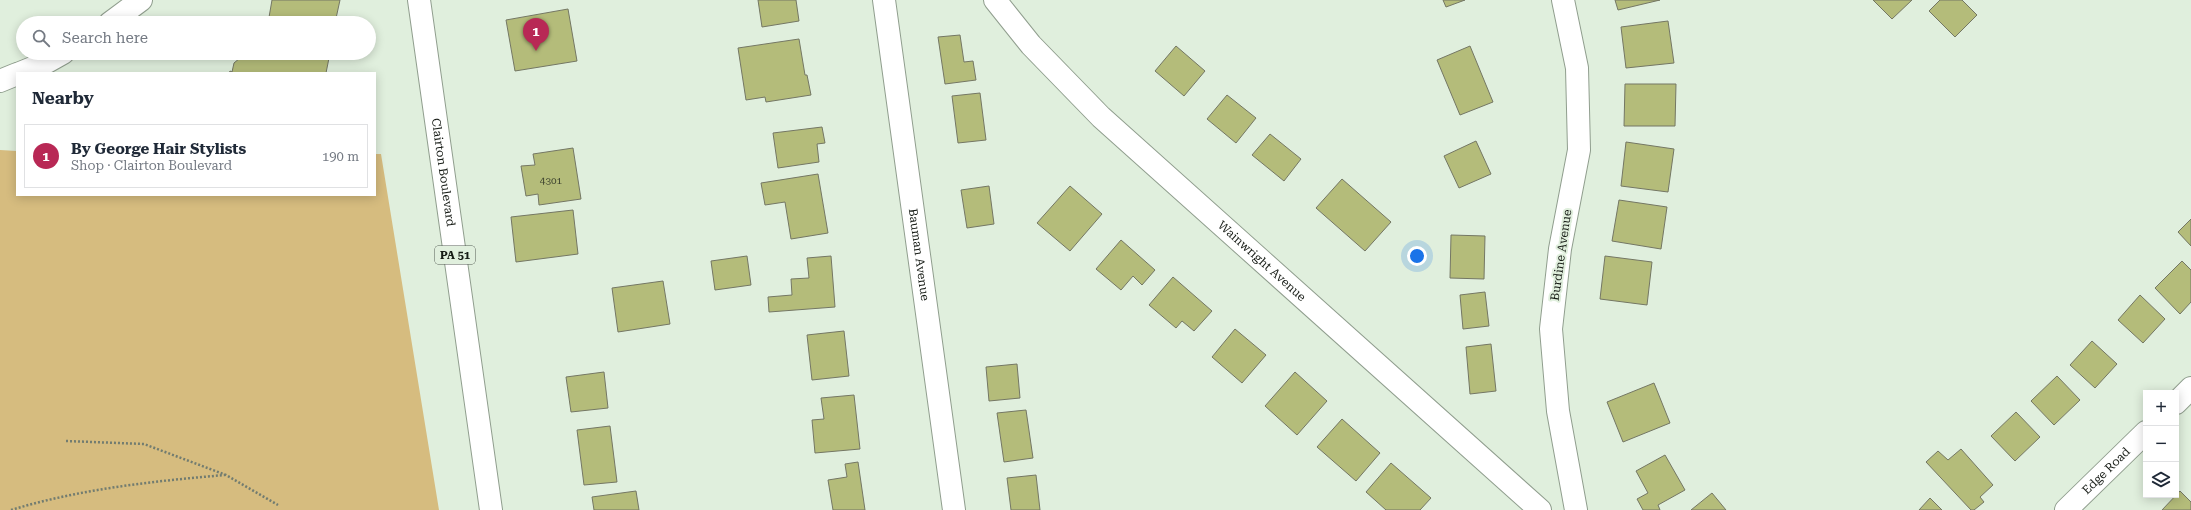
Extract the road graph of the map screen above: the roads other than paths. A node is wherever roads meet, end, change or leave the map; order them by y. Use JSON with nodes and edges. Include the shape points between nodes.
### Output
{"nodes":[{"id":1,"x":141,"y":0,"type":"edge"},
{"id":2,"x":419,"y":0,"type":"edge"},
{"id":3,"x":884,"y":0,"type":"edge"},
{"id":4,"x":995,"y":0,"type":"edge"},
{"id":5,"x":1563,"y":0,"type":"edge"},
{"id":6,"x":119,"y":16,"type":"edge"},
{"id":7,"x":48,"y":60,"type":"edge"},
{"id":8,"x":22,"y":72,"type":"edge"},
{"id":9,"x":16,"y":74,"type":"edge"},
{"id":10,"x":0,"y":81,"type":"edge"},
{"id":11,"x":2191,"y":388,"type":"edge"},
{"id":12,"x":2179,"y":400,"type":"edge"},
{"id":13,"x":2143,"y":435,"type":"edge"},
{"id":14,"x":491,"y":510,"type":"edge"},
{"id":15,"x":954,"y":510,"type":"edge"},
{"id":16,"x":1540,"y":510,"type":"edge"},
{"id":17,"x":1576,"y":510,"type":"edge"},
{"id":18,"x":2066,"y":510,"type":"edge"}],
"edges":[{"from":1,"to":6,"type":"main road"},
{"from":2,"to":14,"type":"main road","name":"Clairton Boulevard","number":"PA 51"},
{"from":3,"to":15,"type":"main road","name":"Bauman Avenue"},
{"from":4,"to":16,"type":"main road","name":"Wainwright Avenue","via":[[1031,45],[1101,117]]},
{"from":5,"to":17,"type":"main road","name":"Burdine Avenue","via":[[1577,68],[1579,150],[1560,249],[1551,329],[1558,410]]},
{"from":7,"to":8,"type":"main road"},
{"from":9,"to":10,"type":"main road"},
{"from":11,"to":12,"type":"main road"},
{"from":13,"to":18,"type":"main road","name":"Edge Road"}]}
